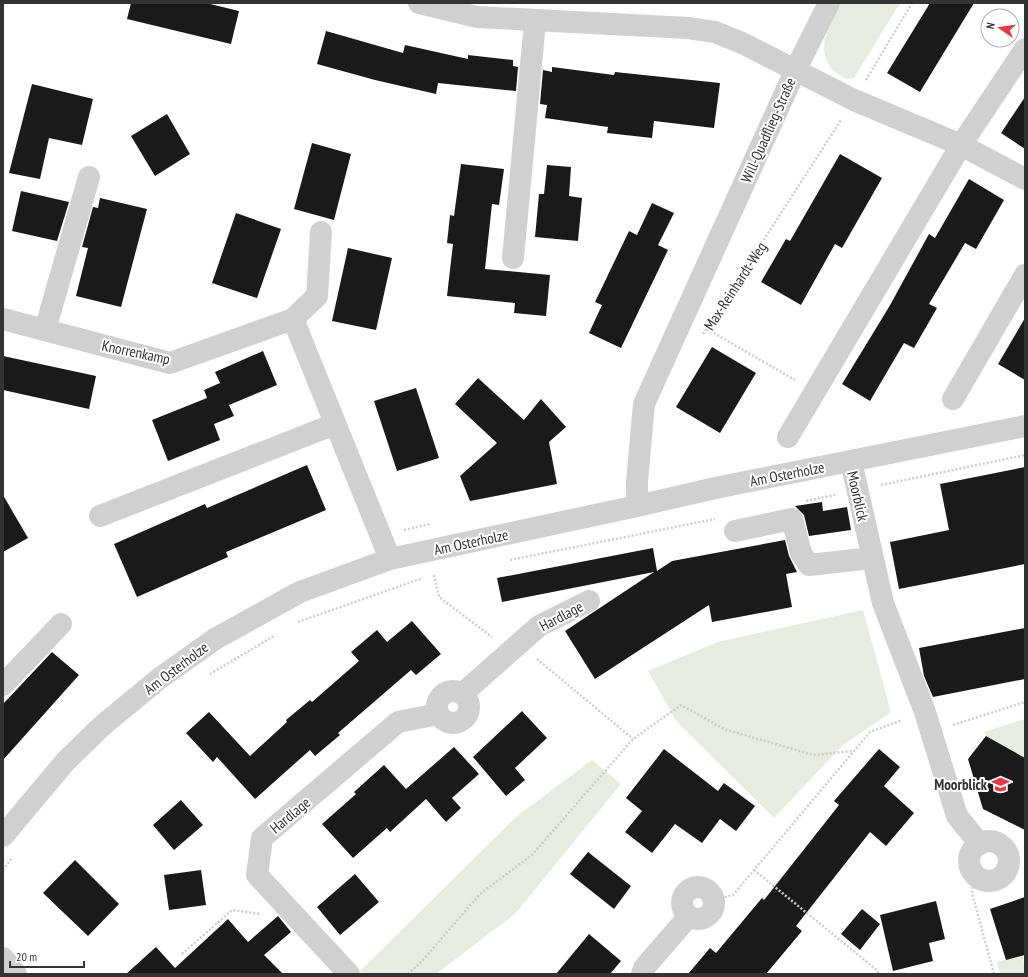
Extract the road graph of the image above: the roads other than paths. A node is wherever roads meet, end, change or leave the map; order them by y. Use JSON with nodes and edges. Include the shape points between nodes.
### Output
{"nodes":[{"id":1,"x":419,"y":3,"type":"edge"},
{"id":2,"x":829,"y":3,"type":"edge"},
{"id":3,"x":535,"y":22,"type":"junction"},
{"id":4,"x":1025,"y":49,"type":"edge"},
{"id":5,"x":795,"y":71,"type":"junction"},
{"id":6,"x":961,"y":145,"type":"junction"},
{"id":7,"x":89,"y":177,"type":"dead end"},
{"id":8,"x":1025,"y":180,"type":"edge"},
{"id":9,"x":321,"y":232,"type":"dead end"},
{"id":10,"x":513,"y":258,"type":"dead end"},
{"id":11,"x":1025,"y":275,"type":"edge"},
{"id":12,"x":3,"y":319,"type":"edge"},
{"id":13,"x":293,"y":319,"type":"junction"},
{"id":14,"x":45,"y":330,"type":"junction"},
{"id":15,"x":953,"y":399,"type":"dead end"},
{"id":16,"x":335,"y":424,"type":"junction"},
{"id":17,"x":1025,"y":426,"type":"edge"},
{"id":18,"x":788,"y":437,"type":"dead end"},
{"id":19,"x":850,"y":461,"type":"junction"},
{"id":20,"x":638,"y":506,"type":"junction"},
{"id":21,"x":100,"y":516,"type":"dead end"},
{"id":22,"x":735,"y":531,"type":"dead end"},
{"id":23,"x":872,"y":558,"type":"junction"},
{"id":24,"x":390,"y":559,"type":"junction"},
{"id":25,"x":589,"y":600,"type":"dead end"},
{"id":26,"x":60,"y":624,"type":"dead end"},
{"id":27,"x":3,"y":685,"type":"edge"},
{"id":28,"x":3,"y":836,"type":"edge"},
{"id":29,"x":980,"y":844,"type":"junction"},
{"id":30,"x":713,"y":900,"type":"road end"},
{"id":31,"x":3,"y":958,"type":"edge"},
{"id":32,"x":16,"y":974,"type":"edge"},
{"id":33,"x":349,"y":974,"type":"edge"},
{"id":34,"x":642,"y":974,"type":"edge"}],
"edges":[{"from":1,"to":3,"type":"street","name":"Will-Quadflieg-Straße","via":[[477,18]]},
{"from":2,"to":5,"type":"street"},
{"from":3,"to":5,"type":"street","name":"Will-Quadflieg-Straße","via":[[688,28],[714,32],[742,43]]},
{"from":3,"to":10,"type":"street"},
{"from":4,"to":6,"type":"street"},
{"from":5,"to":6,"type":"street","via":[[854,100]]},
{"from":5,"to":20,"type":"street","name":"Will-Quadflieg-Straße","via":[[644,404],[637,482]]},
{"from":6,"to":8,"type":"street"},
{"from":6,"to":18,"type":"street"},
{"from":7,"to":14,"type":"street"},
{"from":9,"to":13,"type":"street","name":"Knorrenkamp","via":[[317,296]]},
{"from":11,"to":15,"type":"street"},
{"from":12,"to":14,"type":"street","name":"Knorrenkamp"},
{"from":13,"to":14,"type":"street","name":"Knorrenkamp","via":[[170,363]]},
{"from":13,"to":16,"type":"street"},
{"from":16,"to":21,"type":"street"},
{"from":16,"to":24,"type":"street"},
{"from":17,"to":19,"type":"street","name":"Am Osterholze"},
{"from":19,"to":20,"type":"street","name":"Am Osterholze"},
{"from":19,"to":23,"type":"street","name":"Moorblick"},
{"from":20,"to":24,"type":"street","name":"Am Osterholze"},
{"from":22,"to":23,"type":"street","via":[[792,519],[801,553],[809,565]]},
{"from":23,"to":29,"type":"street","name":"Moorblick","via":[[883,603],[932,732],[957,816]]},
{"from":24,"to":28,"type":"street","name":"Am Osterholze","via":[[300,592],[215,639],[160,678],[103,725],[65,762]]},
{"from":25,"to":33,"type":"street","name":"Hardlage","via":[[539,626],[462,694],[454,692],[442,695],[438,702],[438,714],[398,722],[262,838],[257,875]]},
{"from":26,"to":27,"type":"street"},
{"from":29,"to":29,"type":"street","via":[[990,841],[999,844],[1006,851],[1009,861],[1007,871],[994,880],[984,880],[975,875],[970,866],[972,851]]},
{"from":30,"to":34,"type":"street","via":[[704,888],[688,891],[682,902],[689,916],[644,968]]},
{"from":31,"to":32,"type":"street"}]}
